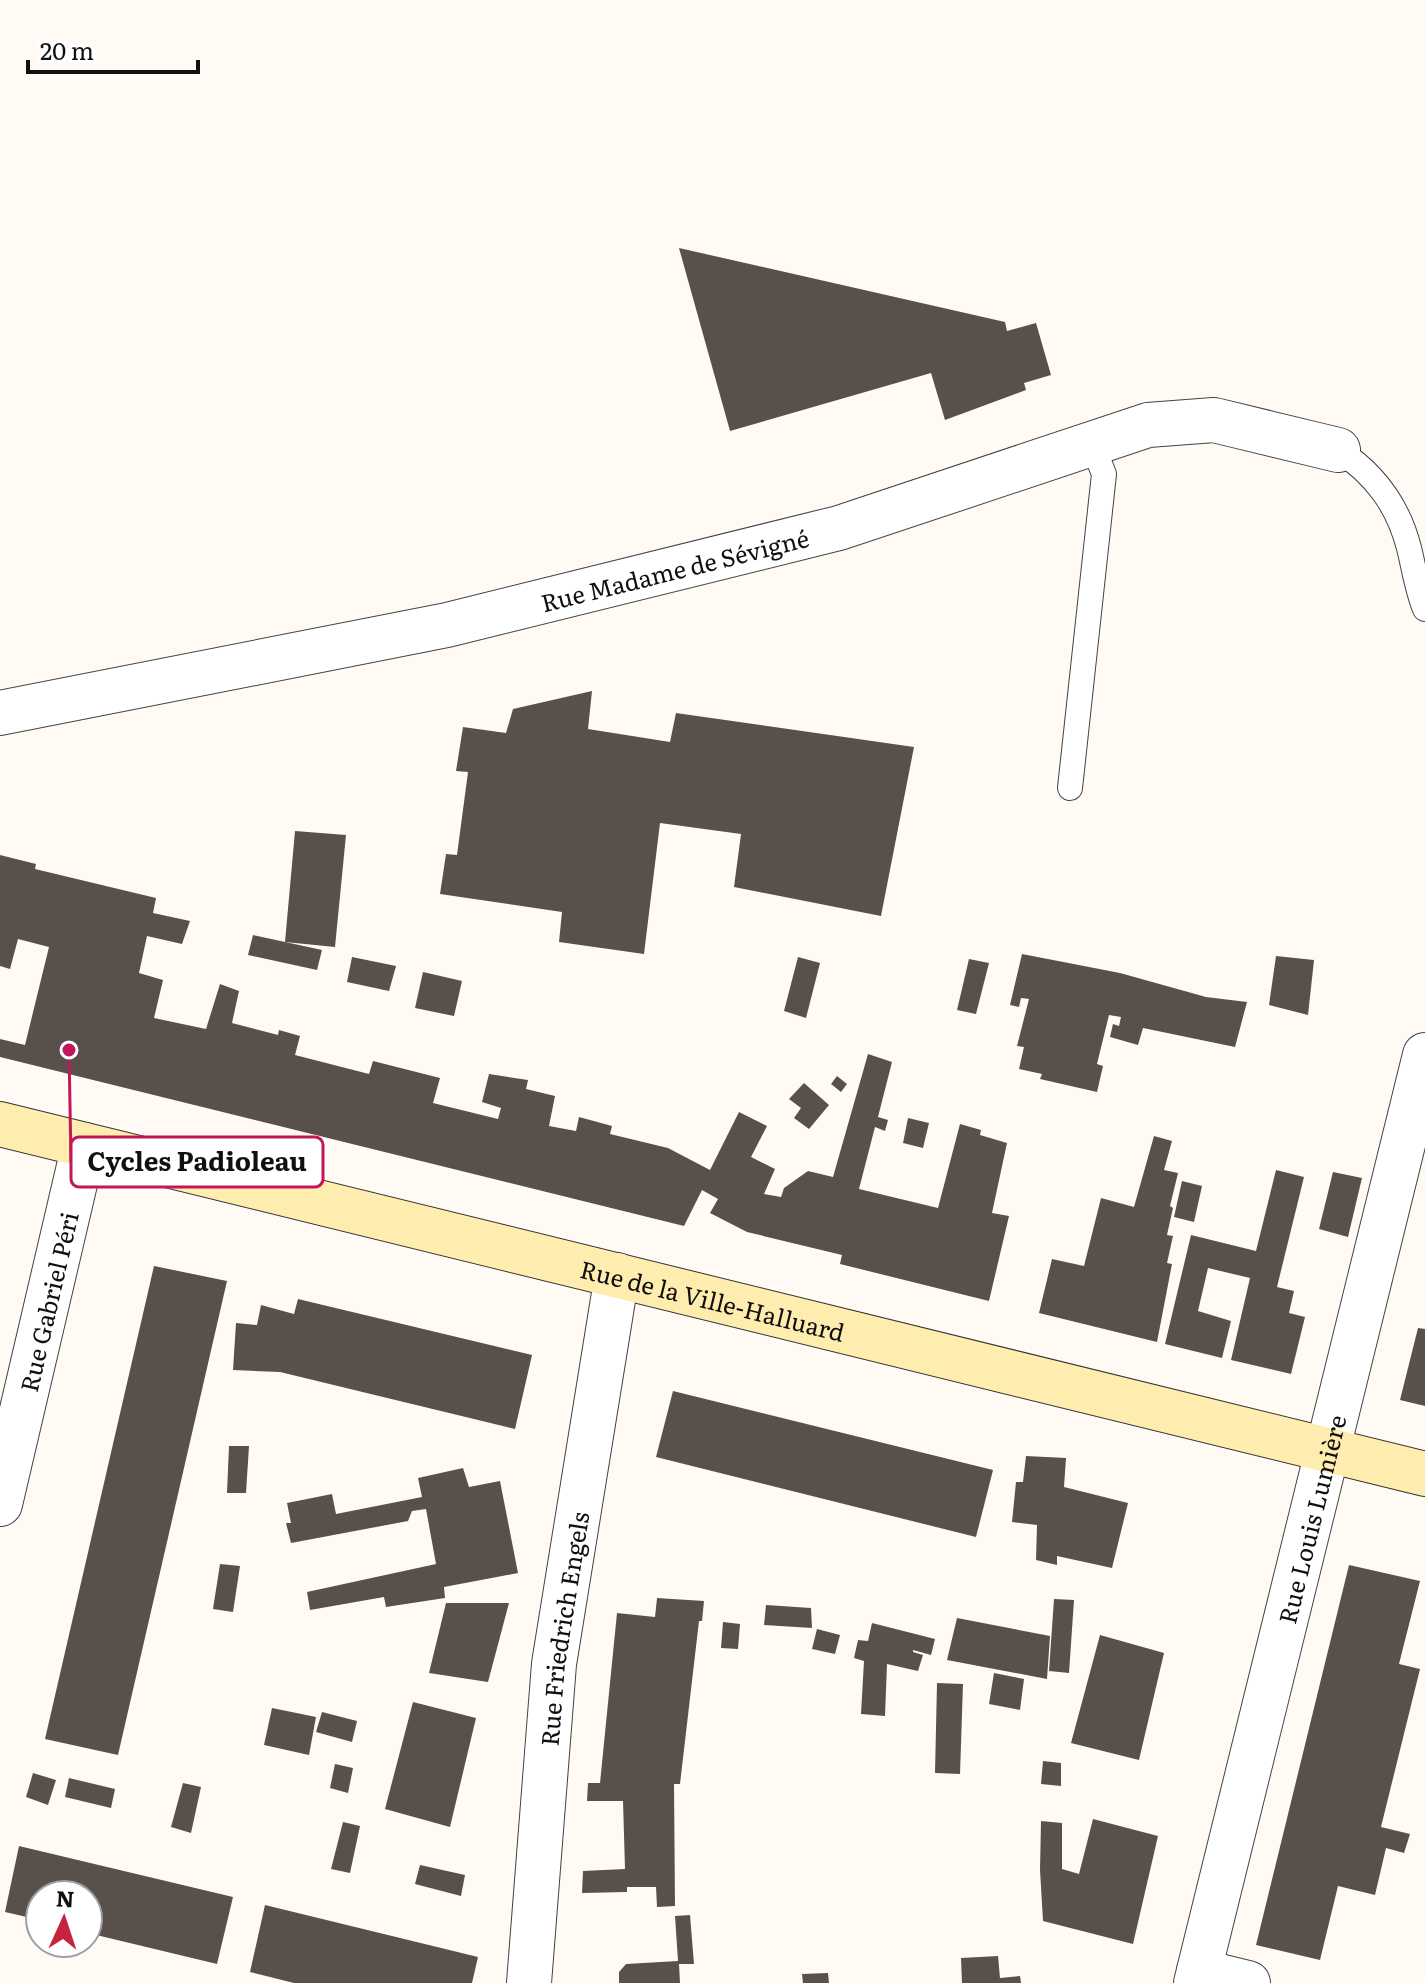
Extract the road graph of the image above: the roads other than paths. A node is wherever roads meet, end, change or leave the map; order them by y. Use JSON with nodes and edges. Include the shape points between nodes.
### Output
{"nodes":[{"id":1,"x":1092,"y":444,"type":"junction"},
{"id":2,"x":1338,"y":450,"type":"joint"},
{"id":3,"x":1425,"y":609,"type":"edge"},
{"id":4,"x":0,"y":713,"type":"edge"},
{"id":5,"x":1070,"y":788,"type":"dead end"},
{"id":6,"x":1425,"y":1055,"type":"edge"},
{"id":7,"x":0,"y":1124,"type":"edge"},
{"id":8,"x":84,"y":1145,"type":"junction"},
{"id":9,"x":617,"y":1275,"type":"junction"},
{"id":10,"x":1327,"y":1449,"type":"junction"},
{"id":11,"x":1425,"y":1474,"type":"edge"},
{"id":12,"x":0,"y":1504,"type":"edge"},
{"id":13,"x":1198,"y":1977,"type":"edge"},
{"id":14,"x":529,"y":1983,"type":"edge"},
{"id":15,"x":1248,"y":1983,"type":"edge"}],
"edges":[{"from":1,"to":2,"type":"street","name":"Rue Madame de Sévigné","via":[[1148,425],[1214,420]]},
{"from":1,"to":4,"type":"street","name":"Rue Madame de Sévigné","via":[[839,528],[462,622]]},
{"from":1,"to":5,"type":"lane","via":[[1104,474]]},
{"from":2,"to":3,"type":"lane","via":[[1363,466],[1394,507]]},
{"from":6,"to":10,"type":"street","name":"Rue Louis Lumière"},
{"from":7,"to":8,"type":"main road","name":"Rue de la Ville-Halluard"},
{"from":8,"to":9,"type":"main road","name":"Rue de la Ville-Halluard"},
{"from":8,"to":12,"type":"street","name":"Rue Gabriel Péri"},
{"from":9,"to":10,"type":"main road","name":"Rue de la Ville-Halluard"},
{"from":9,"to":14,"type":"street","name":"Rue Friedrich Engels","via":[[554,1664]]},
{"from":10,"to":11,"type":"main road","name":"Rue de la Ville-Halluard"},
{"from":10,"to":13,"type":"street","name":"Rue Louis Lumière"},
{"from":13,"to":15,"type":"street"}]}
